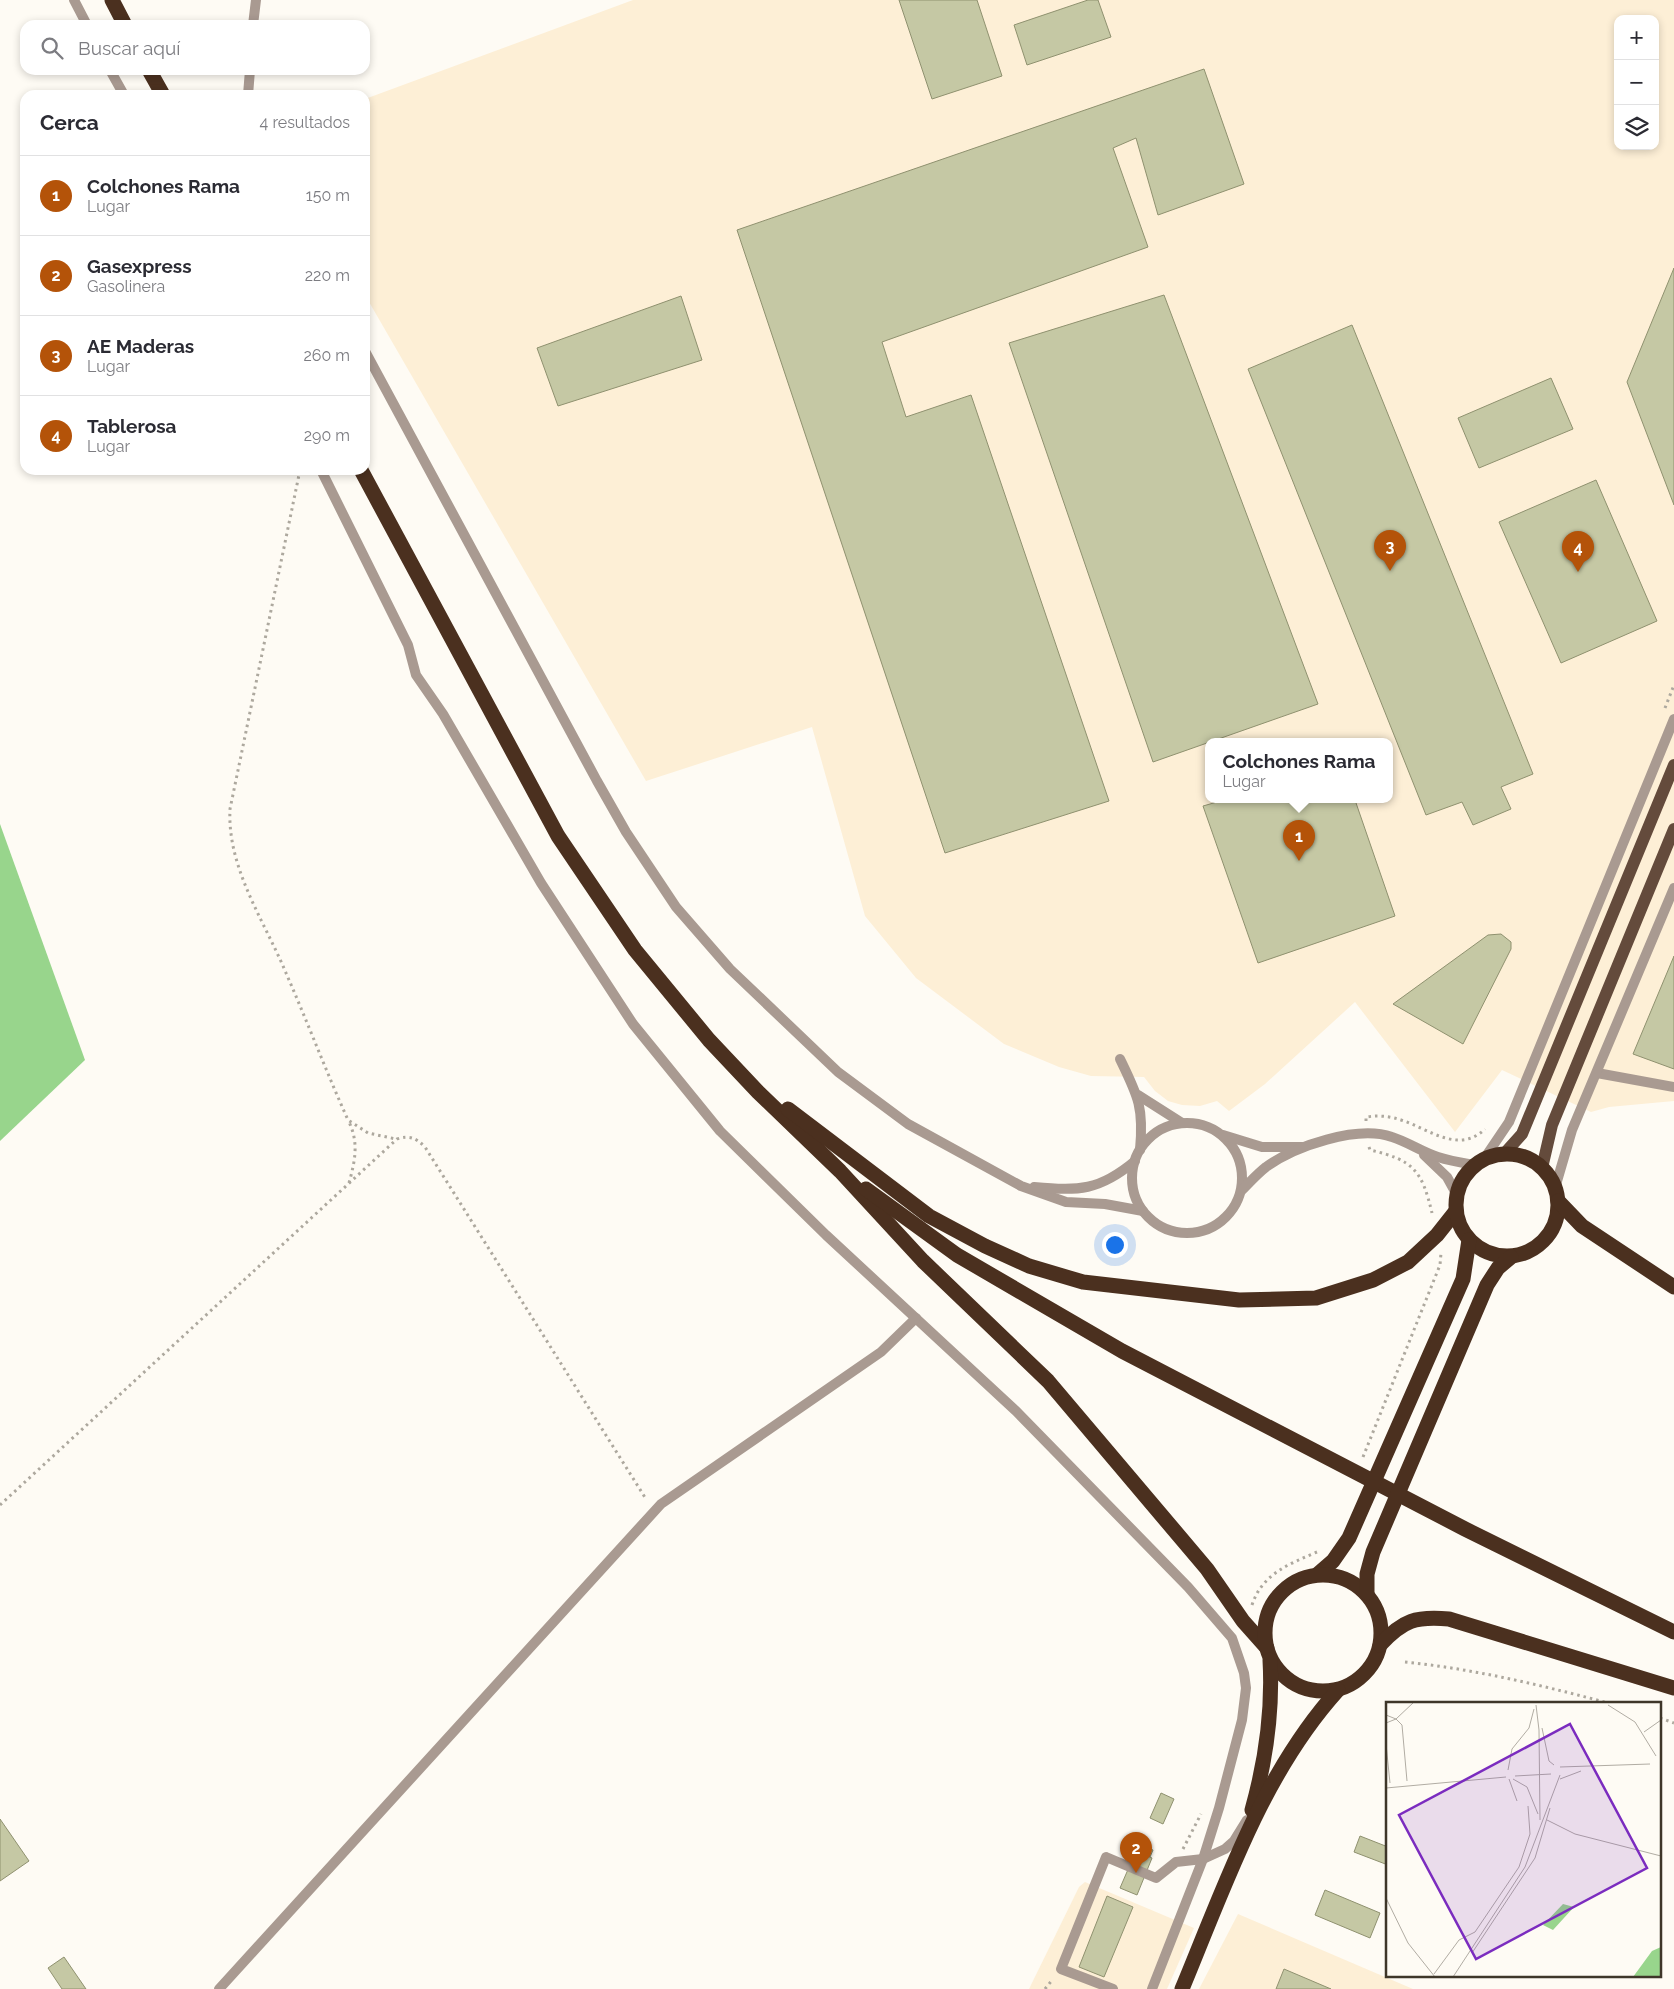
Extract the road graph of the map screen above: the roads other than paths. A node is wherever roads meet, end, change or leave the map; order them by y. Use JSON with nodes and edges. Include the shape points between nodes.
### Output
{"nodes":[{"id":1,"x":74,"y":0,"type":"edge"},
{"id":2,"x":112,"y":0,"type":"edge"},
{"id":3,"x":256,"y":0,"type":"edge"},
{"id":4,"x":84,"y":20,"type":"edge"},
{"id":5,"x":122,"y":20,"type":"edge"},
{"id":6,"x":254,"y":20,"type":"edge"},
{"id":7,"x":113,"y":75,"type":"edge"},
{"id":8,"x":152,"y":75,"type":"edge"},
{"id":9,"x":250,"y":75,"type":"edge"},
{"id":10,"x":121,"y":90,"type":"edge"},
{"id":11,"x":160,"y":90,"type":"edge"},
{"id":12,"x":248,"y":90,"type":"edge"},
{"id":13,"x":370,"y":360,"type":"edge"},
{"id":14,"x":323,"y":475,"type":"edge"},
{"id":15,"x":364,"y":475,"type":"edge"},
{"id":16,"x":1674,"y":719,"type":"edge"},
{"id":17,"x":1674,"y":765,"type":"edge"},
{"id":18,"x":1674,"y":829,"type":"edge"},
{"id":19,"x":1674,"y":888,"type":"edge"},
{"id":20,"x":1120,"y":1059,"type":"dead end"},
{"id":21,"x":1597,"y":1073,"type":"junction"},
{"id":22,"x":1674,"y":1087,"type":"edge"},
{"id":23,"x":758,"y":1092,"type":"junction"},
{"id":24,"x":1138,"y":1095,"type":"junction"},
{"id":25,"x":1182,"y":1123,"type":"junction"},
{"id":26,"x":1221,"y":1134,"type":"junction"},
{"id":27,"x":1305,"y":1147,"type":"junction"},
{"id":28,"x":1415,"y":1148,"type":"junction"},
{"id":29,"x":1140,"y":1150,"type":"junction"},
{"id":30,"x":1504,"y":1154,"type":"junction"},
{"id":31,"x":1135,"y":1161,"type":"junction"},
{"id":32,"x":1480,"y":1162,"type":"junction"},
{"id":33,"x":1542,"y":1168,"type":"junction"},
{"id":34,"x":840,"y":1170,"type":"junction"},
{"id":35,"x":1021,"y":1186,"type":"junction"},
{"id":36,"x":1241,"y":1191,"type":"junction"},
{"id":37,"x":1556,"y":1194,"type":"junction"},
{"id":38,"x":1457,"y":1195,"type":"junction"},
{"id":39,"x":1143,"y":1211,"type":"junction"},
{"id":40,"x":1456,"y":1211,"type":"junction"},
{"id":41,"x":1469,"y":1240,"type":"junction"},
{"id":42,"x":1512,"y":1257,"type":"junction"},
{"id":43,"x":1674,"y":1287,"type":"edge"},
{"id":44,"x":916,"y":1318,"type":"junction"},
{"id":45,"x":1318,"y":1574,"type":"junction"},
{"id":46,"x":1367,"y":1593,"type":"junction"},
{"id":47,"x":1674,"y":1632,"type":"edge"},
{"id":48,"x":1380,"y":1645,"type":"junction"},
{"id":49,"x":1268,"y":1653,"type":"junction"},
{"id":50,"x":1674,"y":1688,"type":"edge"},
{"id":51,"x":1338,"y":1690,"type":"junction"},
{"id":52,"x":1250,"y":1814,"type":"junction"},
{"id":53,"x":1246,"y":1838,"type":"junction"},
{"id":54,"x":1203,"y":1859,"type":"junction"},
{"id":55,"x":219,"y":1989,"type":"edge"},
{"id":56,"x":1112,"y":1989,"type":"edge"},
{"id":57,"x":1152,"y":1989,"type":"edge"},
{"id":58,"x":1182,"y":1989,"type":"edge"}],
"edges":[{"from":1,"to":4,"type":"street"},
{"from":2,"to":5,"type":"highway"},
{"from":3,"to":6,"type":"street"},
{"from":7,"to":10,"type":"street"},
{"from":8,"to":11,"type":"highway"},
{"from":9,"to":12,"type":"street"},
{"from":13,"to":35,"type":"street","via":[[597,781],[626,832],[676,907],[730,968],[838,1072],[908,1124]]},
{"from":14,"to":44,"type":"street","via":[[408,644],[416,674],[443,714],[541,883],[633,1024],[720,1131]]},
{"from":15,"to":23,"type":"highway","via":[[558,836],[635,950],[709,1040]]},
{"from":16,"to":32,"type":"street","via":[[1509,1122]]},
{"from":17,"to":30,"type":"main road","via":[[1522,1134]]},
{"from":18,"to":33,"type":"main road","via":[[1552,1125]]},
{"from":19,"to":21,"type":"street"},
{"from":20,"to":24,"type":"street"},
{"from":21,"to":22,"type":"street"},
{"from":21,"to":37,"type":"street","via":[[1572,1130]]},
{"from":23,"to":34,"type":"highway"},
{"from":23,"to":40,"type":"highway","via":[[790,1111],[928,1216],[1030,1266],[1083,1282],[1239,1300],[1316,1298],[1373,1280],[1408,1262],[1437,1235]]},
{"from":24,"to":25,"type":"street"},
{"from":24,"to":29,"type":"street","via":[[1143,1121]]},
{"from":25,"to":26,"type":"street","via":[[1196,1123]]},
{"from":25,"to":29,"type":"street","via":[[1165,1127],[1150,1136]]},
{"from":26,"to":27,"type":"street","via":[[1262,1147]]},
{"from":26,"to":36,"type":"street","via":[[1239,1159]]},
{"from":27,"to":28,"type":"street","via":[[1342,1136],[1375,1132]]},
{"from":27,"to":36,"type":"street","via":[[1265,1168]]},
{"from":28,"to":32,"type":"street","via":[[1437,1157]]},
{"from":28,"to":38,"type":"street","via":[[1447,1177]]},
{"from":29,"to":31,"type":"street"},
{"from":30,"to":32,"type":"highway"},
{"from":30,"to":33,"type":"highway","via":[[1524,1158]]},
{"from":31,"to":35,"type":"street","via":[[1101,1184],[1073,1190]]},
{"from":31,"to":39,"type":"street","via":[[1132,1178],[1135,1196]]},
{"from":32,"to":38,"type":"highway","via":[[1463,1178]]},
{"from":33,"to":37,"type":"highway"},
{"from":34,"to":47,"type":"highway","via":[[957,1255],[1122,1351],[1466,1529]]},
{"from":34,"to":49,"type":"highway","via":[[923,1261],[1048,1381],[1206,1569]]},
{"from":35,"to":39,"type":"street","via":[[1066,1202],[1105,1204]]},
{"from":36,"to":39,"type":"street","via":[[1234,1207],[1222,1220],[1207,1229],[1190,1233],[1172,1231]]},
{"from":37,"to":42,"type":"highway","via":[[1557,1217],[1551,1232],[1527,1253]]},
{"from":37,"to":43,"type":"highway","via":[[1582,1226]]},
{"from":38,"to":40,"type":"highway"},
{"from":40,"to":41,"type":"highway"},
{"from":41,"to":42,"type":"highway","via":[[1496,1256]]},
{"from":41,"to":45,"type":"highway","via":[[1463,1279],[1349,1538],[1333,1561]]},
{"from":42,"to":46,"type":"highway","via":[[1498,1268],[1487,1285],[1373,1552],[1367,1574]]},
{"from":44,"to":54,"type":"street","via":[[1016,1411],[1188,1587],[1232,1638],[1246,1688],[1242,1720]]},
{"from":44,"to":55,"type":"street","via":[[881,1352],[655,1512]]},
{"from":45,"to":46,"type":"highway","via":[[1336,1575]]},
{"from":45,"to":49,"type":"highway","via":[[1301,1578],[1275,1599],[1267,1614]]},
{"from":46,"to":48,"type":"highway","via":[[1380,1618]]},
{"from":48,"to":50,"type":"highway","via":[[1395,1629],[1410,1620],[1449,1619]]},
{"from":48,"to":51,"type":"highway","via":[[1366,1673]]},
{"from":49,"to":51,"type":"highway","via":[[1279,1671],[1291,1682],[1306,1689]]},
{"from":49,"to":52,"type":"highway","via":[[1270,1731]]},
{"from":51,"to":53,"type":"highway","via":[[1315,1715],[1279,1768]]},
{"from":52,"to":53,"type":"highway"},
{"from":52,"to":54,"type":"street","via":[[1226,1849]]},
{"from":53,"to":58,"type":"highway"},
{"from":54,"to":56,"type":"street","via":[[1176,1862],[1156,1878],[1106,1857],[1061,1969]]},
{"from":54,"to":57,"type":"street"}]}
